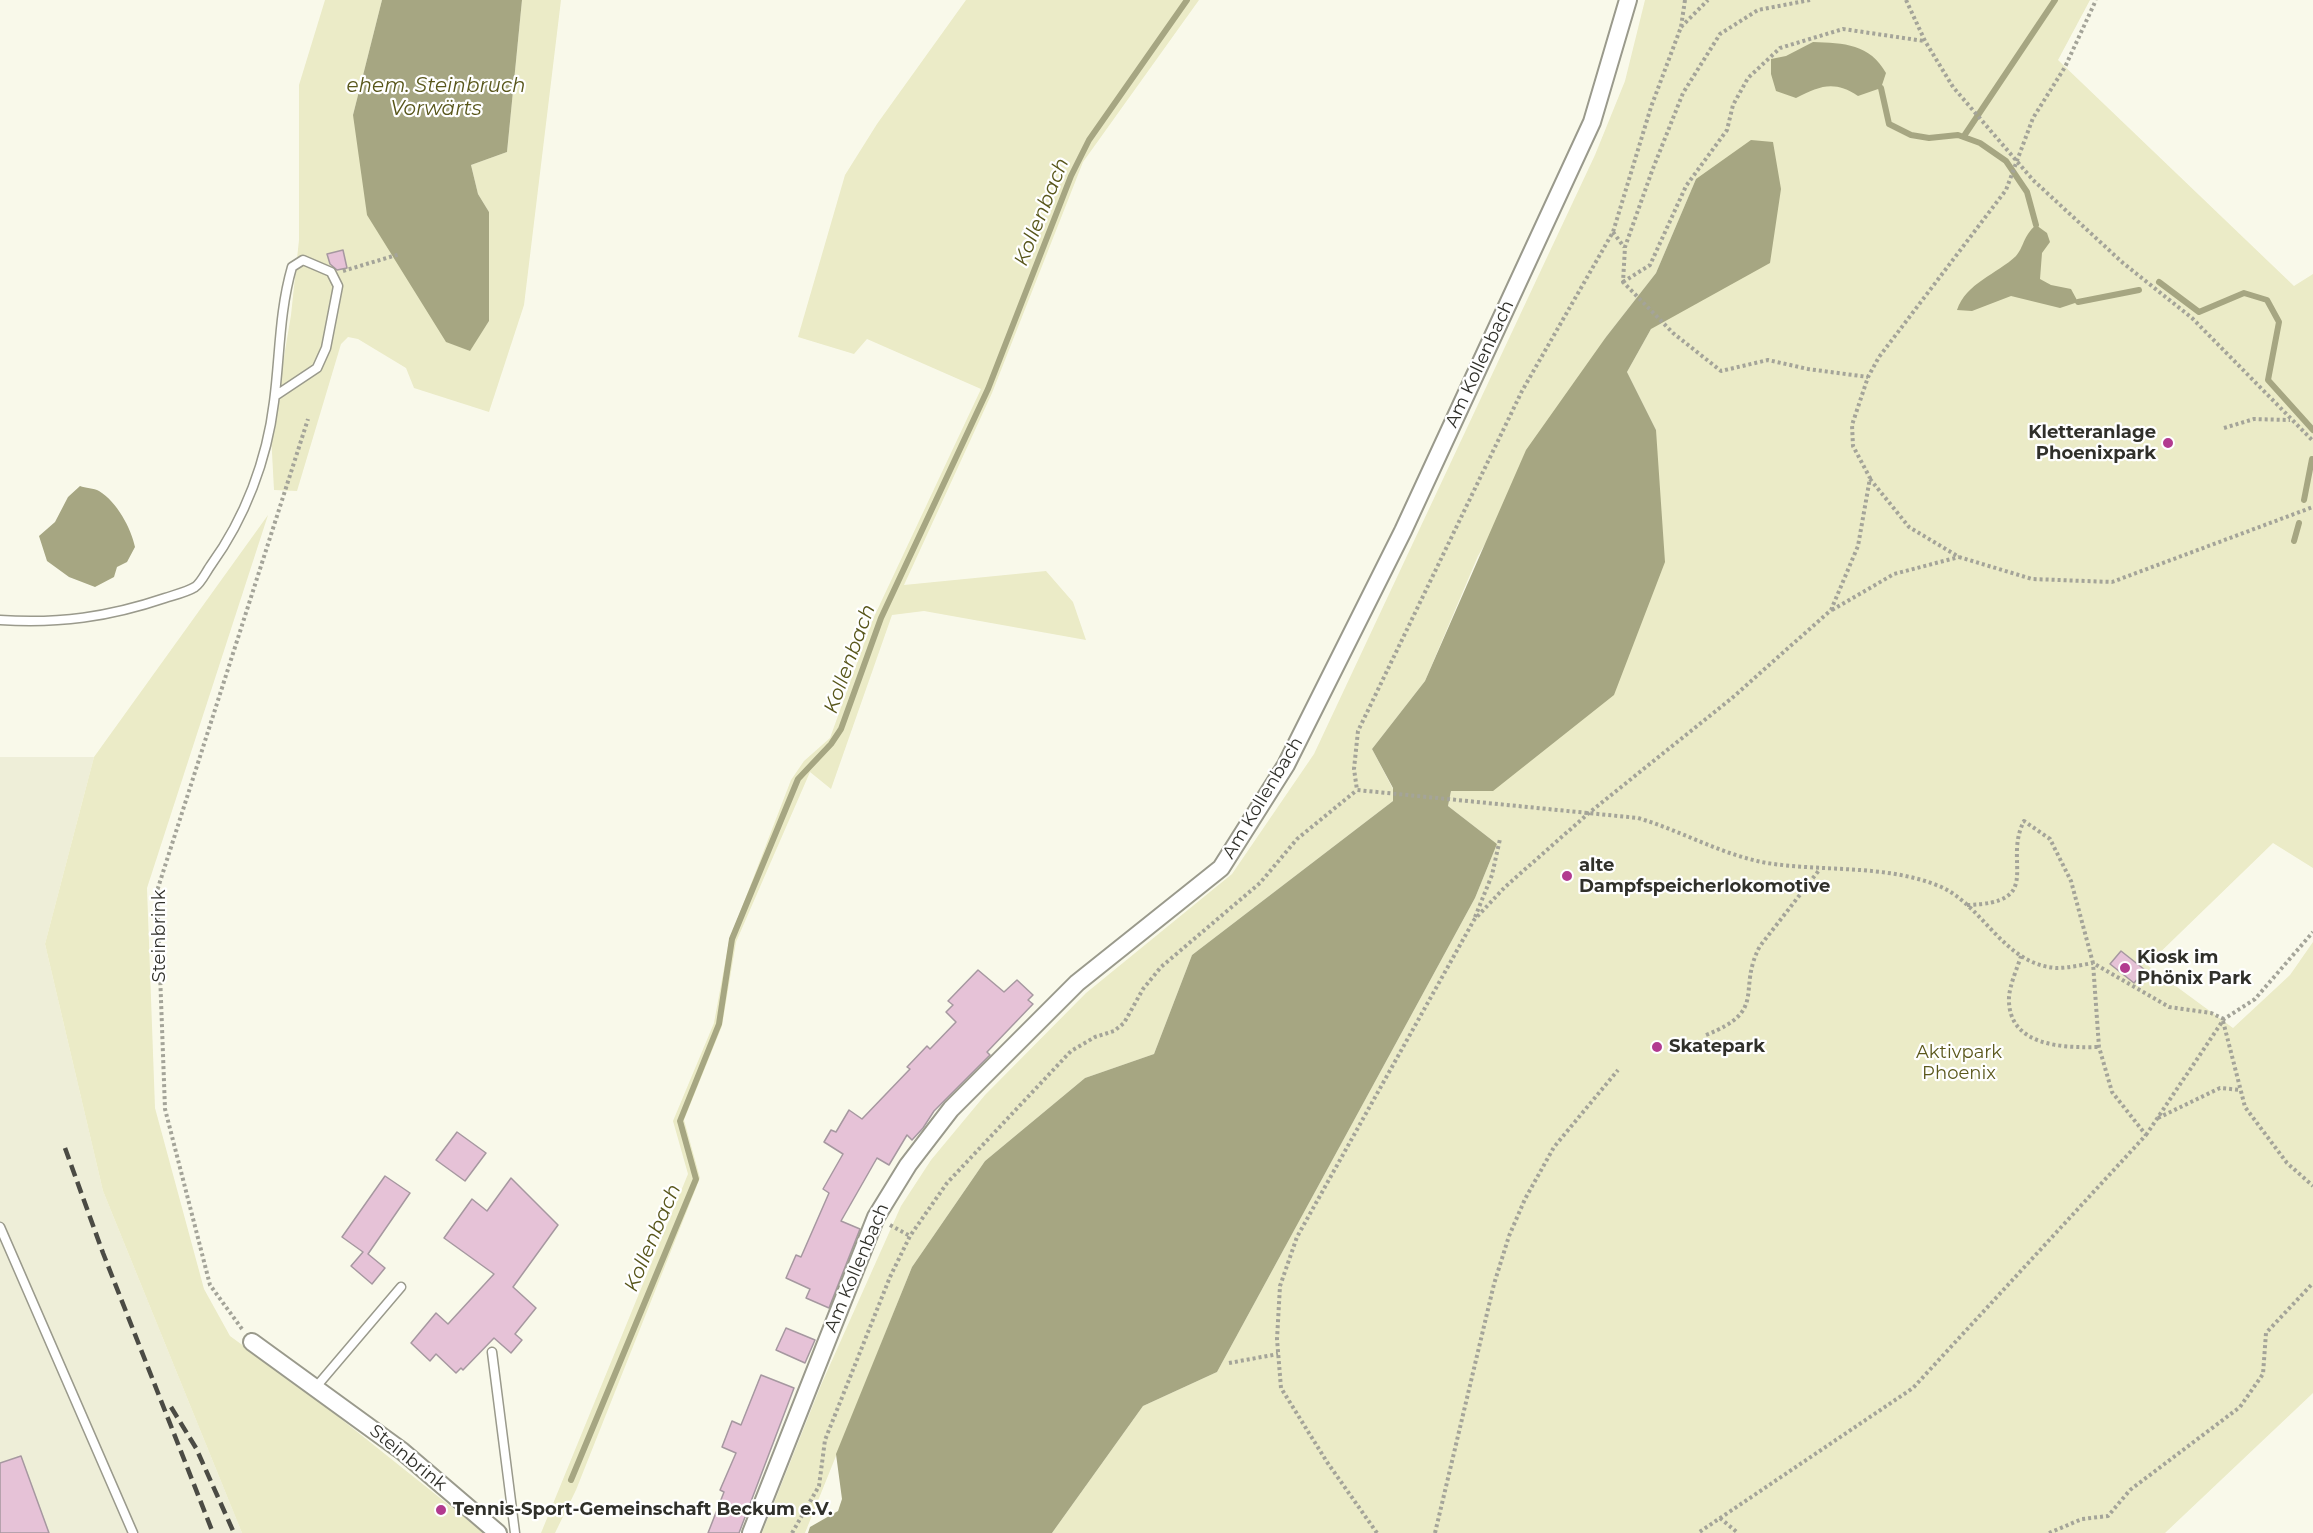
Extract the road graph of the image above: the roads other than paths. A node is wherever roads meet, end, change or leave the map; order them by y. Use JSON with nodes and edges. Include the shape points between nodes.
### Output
{"nodes":[{"id":1,"x":1628,"y":0,"type":"edge"},
{"id":2,"x":275,"y":396,"type":"junction"},
{"id":3,"x":0,"y":620,"type":"edge"},
{"id":4,"x":0,"y":1227,"type":"edge"},
{"id":5,"x":401,"y":1287,"type":"dead end"},
{"id":6,"x":252,"y":1342,"type":"road end"},
{"id":7,"x":492,"y":1352,"type":"dead end"},
{"id":8,"x":316,"y":1387,"type":"junction"},
{"id":9,"x":133,"y":1533,"type":"edge"},
{"id":10,"x":498,"y":1533,"type":"edge"},
{"id":11,"x":515,"y":1533,"type":"edge"},
{"id":12,"x":751,"y":1533,"type":"edge"}],
"edges":[{"from":1,"to":12,"type":"street","name":"Am Kollenbach","via":[[1592,122],[1403,531],[1286,765],[1221,868],[1077,983],[951,1109],[908,1165],[876,1217]]},
{"from":2,"to":2,"type":"lane","via":[[279,333],[292,267],[303,261],[314,263],[331,272],[338,286],[326,348],[317,368]]},
{"from":2,"to":3,"type":"lane","via":[[254,487],[226,543],[195,587],[136,608],[89,619],[43,623]]},
{"from":4,"to":9,"type":"lane"},
{"from":5,"to":8,"type":"lane"},
{"from":6,"to":8,"type":"street","name":"Steinbrink"},
{"from":7,"to":11,"type":"lane"},
{"from":8,"to":10,"type":"street","name":"Steinbrink","via":[[402,1451]]}]}
